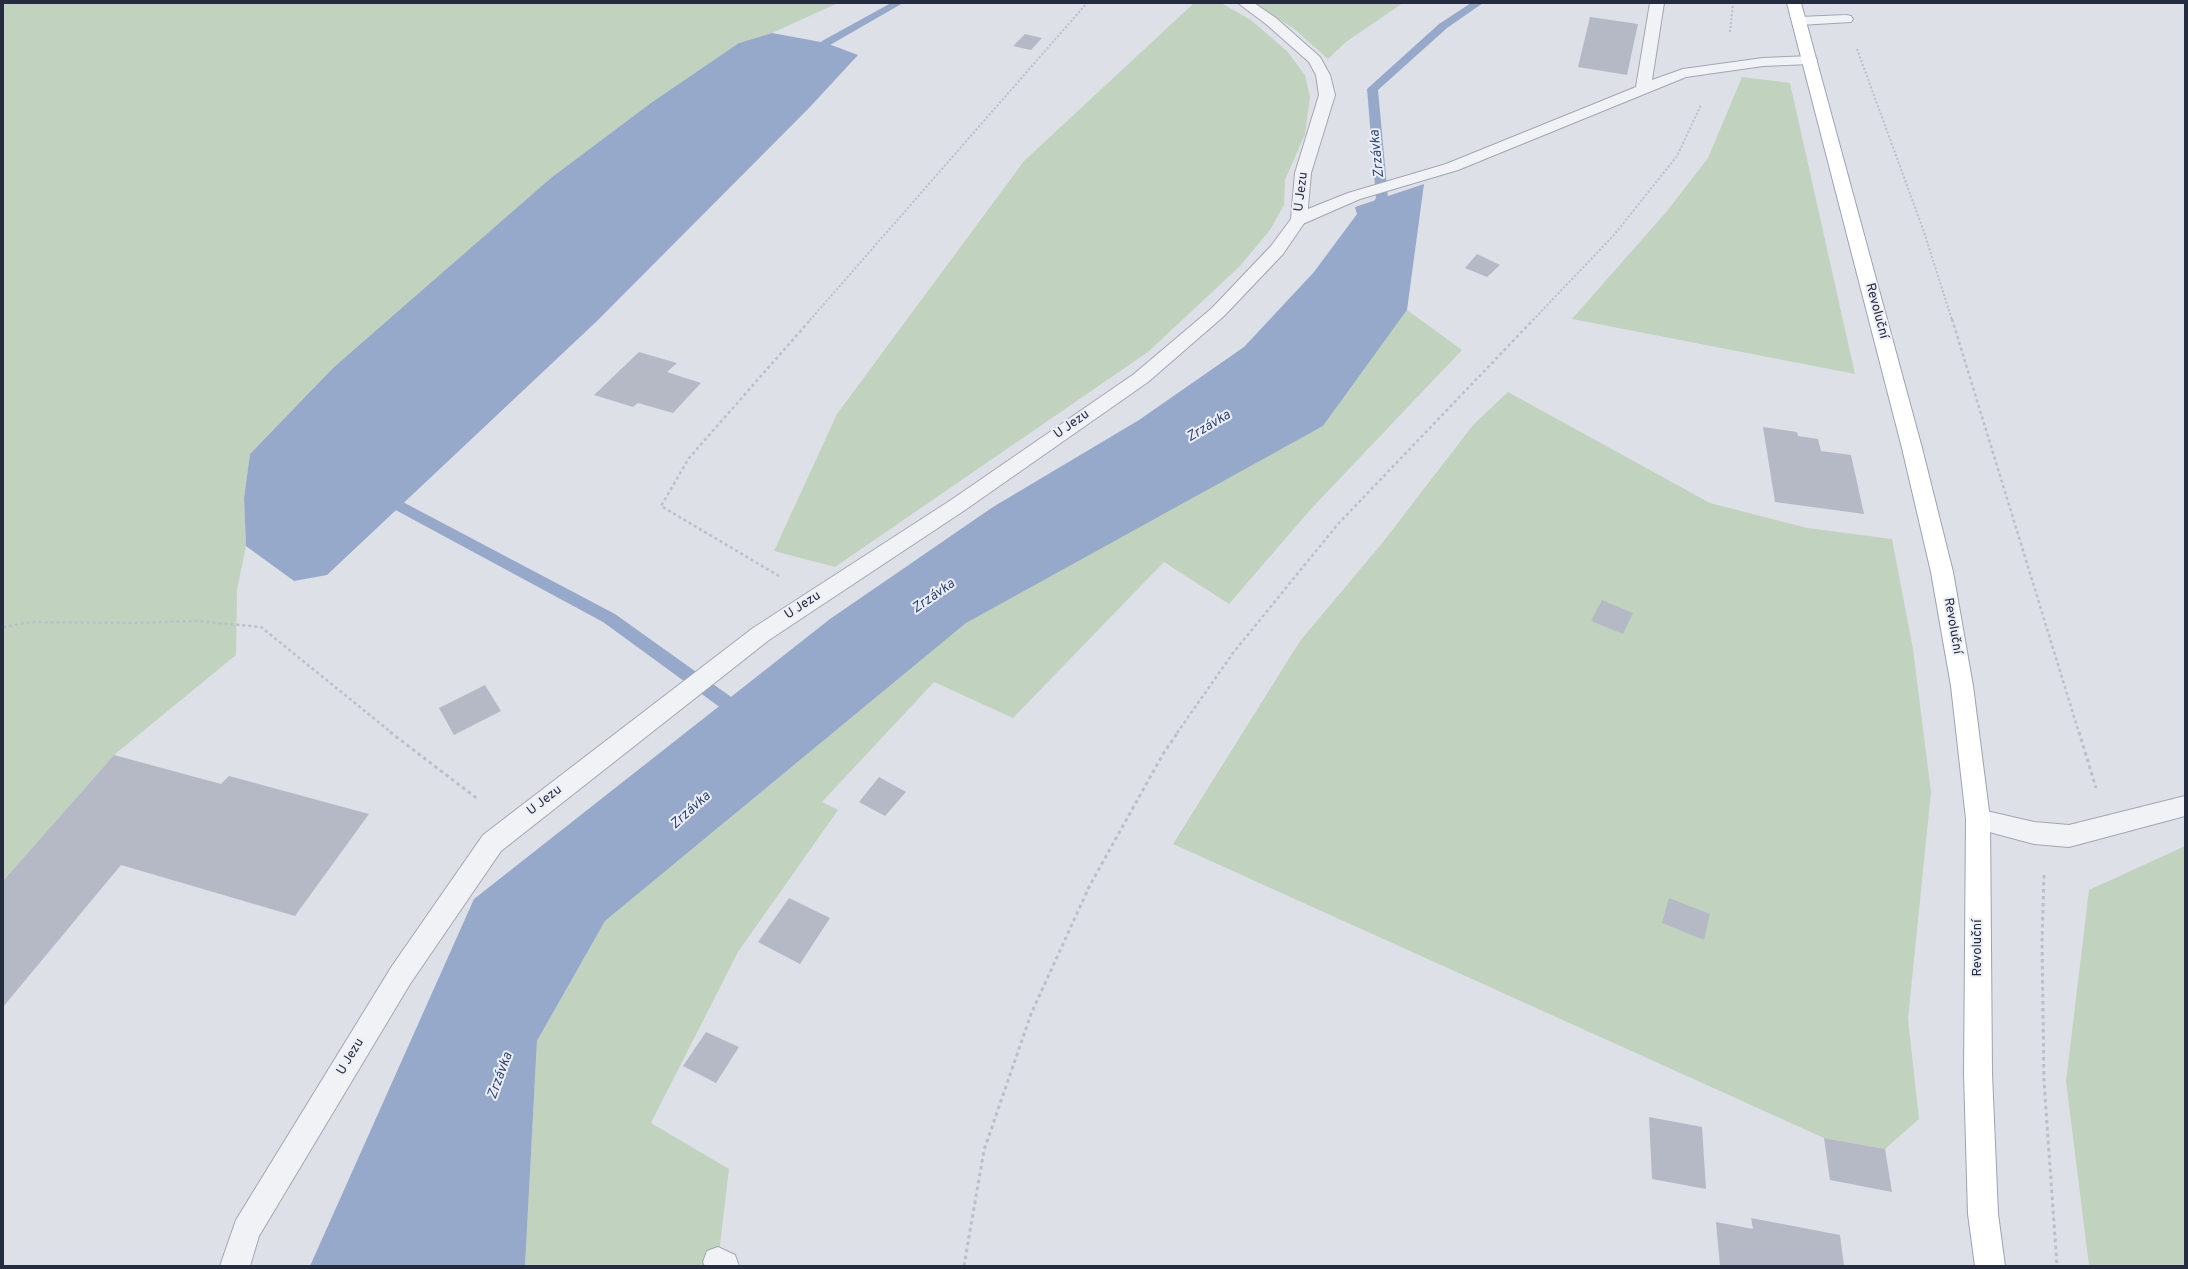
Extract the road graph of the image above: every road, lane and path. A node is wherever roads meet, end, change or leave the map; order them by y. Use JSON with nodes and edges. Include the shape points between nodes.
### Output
{"nodes":[{"id":1,"x":1087,"y":3,"type":"edge"},
{"id":2,"x":1245,"y":3,"type":"edge"},
{"id":3,"x":1657,"y":3,"type":"edge"},
{"id":4,"x":1733,"y":3,"type":"edge"},
{"id":5,"x":1797,"y":12,"type":"edge"},
{"id":6,"x":1846,"y":19,"type":"joint"},
{"id":7,"x":1810,"y":60,"type":"junction"},
{"id":8,"x":1720,"y":67,"type":"junction"},
{"id":9,"x":1643,"y":88,"type":"junction"},
{"id":10,"x":1299,"y":219,"type":"junction"},
{"id":11,"x":815,"y":598,"type":"junction"},
{"id":12,"x":3,"y":627,"type":"edge"},
{"id":13,"x":2185,"y":806,"type":"edge"},
{"id":14,"x":1978,"y":819,"type":"junction"},
{"id":15,"x":513,"y":826,"type":"junction"},
{"id":16,"x":2108,"y":827,"type":"junction"},
{"id":17,"x":2050,"y":835,"type":"junction"},
{"id":18,"x":235,"y":1266,"type":"edge"},
{"id":19,"x":964,"y":1266,"type":"edge"},
{"id":20,"x":1990,"y":1266,"type":"edge"},
{"id":21,"x":2056,"y":1266,"type":"edge"}],
"edges":[{"from":1,"to":11,"type":"path","via":[[689,458],[661,506]]},
{"from":2,"to":10,"type":"street","name":"U Jezu","via":[[1271,21],[1315,60],[1323,75],[1327,95],[1303,173]]},
{"from":3,"to":9,"type":"street"},
{"from":4,"to":8,"type":"path","via":[[1730,33]]},
{"from":5,"to":6,"type":"street"},
{"from":5,"to":7,"type":"main road","name":"Revoluční"},
{"from":6,"to":16,"type":"path","via":[[1949,308]]},
{"from":7,"to":8,"type":"street"},
{"from":7,"to":14,"type":"main road","name":"Revoluční","via":[[1942,572],[1962,686]]},
{"from":8,"to":9,"type":"street","via":[[1683,73]]},
{"from":8,"to":19,"type":"path","via":[[1677,156],[1614,235],[1338,524],[1233,653],[1163,754],[1090,885],[1031,1014],[984,1150]]},
{"from":9,"to":10,"type":"street","via":[[1452,167],[1354,196]]},
{"from":10,"to":11,"type":"street","name":"U Jezu","via":[[1277,250],[1218,312],[1141,378],[958,505]]},
{"from":11,"to":15,"type":"street","name":"U Jezu","via":[[761,634]]},
{"from":12,"to":15,"type":"path","via":[[31,622],[133,623],[195,620],[261,627],[390,732]]},
{"from":13,"to":16,"type":"street"},
{"from":14,"to":17,"type":"street"},
{"from":14,"to":20,"type":"main road","name":"Revoluční","via":[[1978,1074],[1983,1214]]},
{"from":15,"to":18,"type":"street","name":"U Jezu","via":[[492,842],[401,975],[246,1230]]},
{"from":16,"to":17,"type":"street","via":[[2069,836]]},
{"from":17,"to":21,"type":"path","via":[[2044,868],[2042,950],[2044,1081]]}]}
